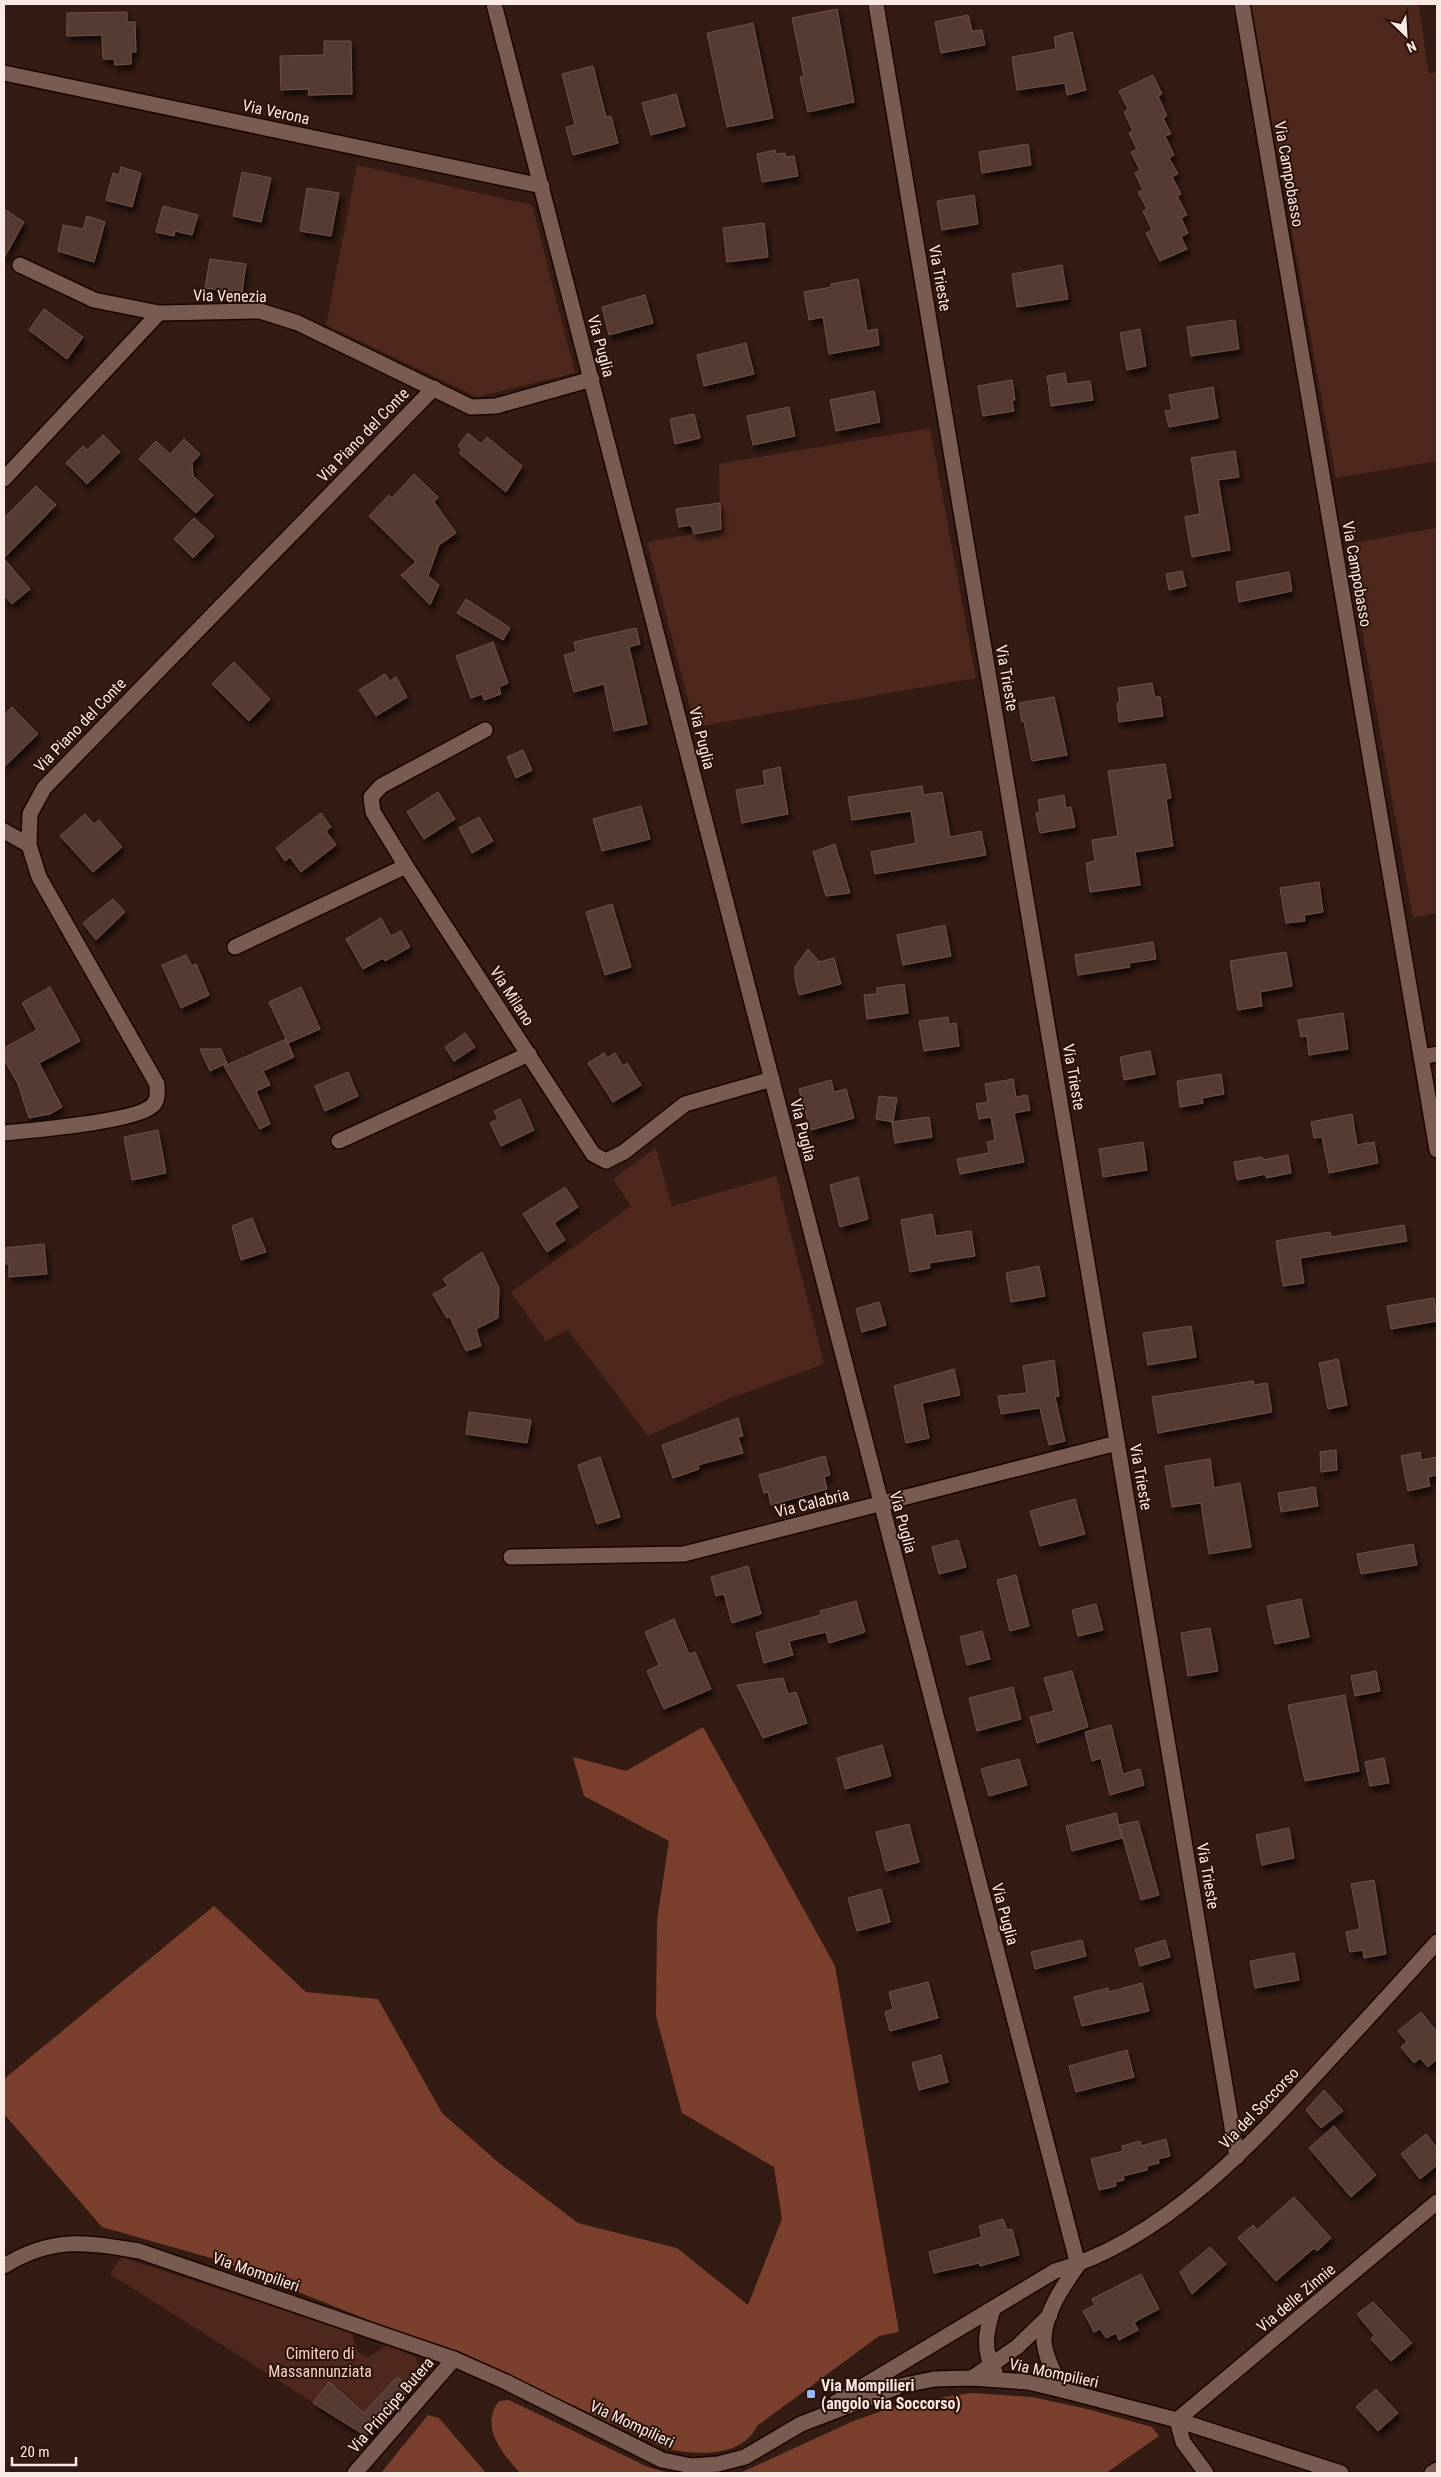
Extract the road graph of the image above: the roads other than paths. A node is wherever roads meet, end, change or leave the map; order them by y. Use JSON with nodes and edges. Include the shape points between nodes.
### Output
{"nodes":[{"id":1,"x":494,"y":4,"type":"edge"},
{"id":2,"x":876,"y":4,"type":"edge"},
{"id":3,"x":1242,"y":4,"type":"edge"},
{"id":4,"x":4,"y":73,"type":"edge"},
{"id":5,"x":542,"y":186,"type":"junction"},
{"id":6,"x":20,"y":265,"type":"dead end"},
{"id":7,"x":159,"y":313,"type":"junction"},
{"id":8,"x":592,"y":378,"type":"junction"},
{"id":9,"x":434,"y":388,"type":"junction"},
{"id":10,"x":4,"y":479,"type":"edge"},
{"id":11,"x":485,"y":730,"type":"dead end"},
{"id":12,"x":4,"y":831,"type":"edge"},
{"id":13,"x":29,"y":845,"type":"junction"},
{"id":14,"x":406,"y":866,"type":"junction"},
{"id":15,"x":235,"y":947,"type":"dead end"},
{"id":16,"x":529,"y":1054,"type":"junction"},
{"id":17,"x":1437,"y":1054,"type":"edge"},
{"id":18,"x":1422,"y":1057,"type":"junction"},
{"id":19,"x":772,"y":1079,"type":"junction"},
{"id":20,"x":4,"y":1133,"type":"edge"},
{"id":21,"x":339,"y":1141,"type":"dead end"},
{"id":22,"x":1437,"y":1150,"type":"edge"},
{"id":23,"x":1117,"y":1443,"type":"junction"},
{"id":24,"x":880,"y":1504,"type":"junction"},
{"id":25,"x":511,"y":1557,"type":"dead end"},
{"id":26,"x":1437,"y":1942,"type":"edge"},
{"id":27,"x":1237,"y":2157,"type":"junction"},
{"id":28,"x":1437,"y":2202,"type":"edge"},
{"id":29,"x":1078,"y":2265,"type":"junction"},
{"id":30,"x":4,"y":2266,"type":"edge"},
{"id":31,"x":993,"y":2309,"type":"junction"},
{"id":32,"x":1050,"y":2314,"type":"junction"},
{"id":33,"x":454,"y":2359,"type":"junction"},
{"id":34,"x":991,"y":2365,"type":"junction"},
{"id":35,"x":972,"y":2378,"type":"junction"},
{"id":36,"x":1000,"y":2380,"type":"junction"},
{"id":37,"x":1062,"y":2390,"type":"junction"},
{"id":38,"x":1177,"y":2420,"type":"junction"},
{"id":39,"x":801,"y":2424,"type":"junction"},
{"id":40,"x":1437,"y":2470,"type":"edge"},
{"id":41,"x":355,"y":2473,"type":"edge"},
{"id":42,"x":1206,"y":2473,"type":"edge"},
{"id":43,"x":1341,"y":2473,"type":"edge"},
{"id":44,"x":1432,"y":2473,"type":"edge"}],
"edges":[{"from":1,"to":5,"type":"street","name":"Via Puglia"},
{"from":2,"to":23,"type":"street","name":"Via Trieste"},
{"from":3,"to":18,"type":"street","name":"Via Campobasso"},
{"from":4,"to":5,"type":"street","name":"Via Verona"},
{"from":5,"to":8,"type":"street","name":"Via Puglia"},
{"from":6,"to":7,"type":"street","name":"Via Venezia","via":[[94,300]]},
{"from":7,"to":9,"type":"street","name":"Via Venezia","via":[[260,311],[275,314]]},
{"from":7,"to":10,"type":"street"},
{"from":8,"to":9,"type":"street","name":"Via Venezia","via":[[483,408],[472,407]]},
{"from":8,"to":19,"type":"street","name":"Via Puglia"},
{"from":9,"to":13,"type":"street","name":"Via Piano del Conte","via":[[44,788],[30,814]]},
{"from":11,"to":14,"type":"street","name":"Via Milano","via":[[381,786],[371,797],[373,812]]},
{"from":12,"to":13,"type":"street"},
{"from":13,"to":20,"type":"street","name":"Via Piano del Conte","via":[[39,877],[157,1084],[158,1098],[143,1112],[78,1125]]},
{"from":14,"to":15,"type":"street"},
{"from":14,"to":16,"type":"street","name":"Via Milano"},
{"from":16,"to":19,"type":"street","name":"Via Milano","via":[[593,1154],[606,1161],[624,1152],[685,1104]]},
{"from":16,"to":21,"type":"street"},
{"from":17,"to":18,"type":"street"},
{"from":18,"to":22,"type":"street","name":"Via Campobasso"},
{"from":19,"to":24,"type":"street","name":"Via Puglia"},
{"from":23,"to":24,"type":"street","name":"Via Calabria"},
{"from":23,"to":27,"type":"street","name":"Via Trieste"},
{"from":24,"to":25,"type":"street","name":"Via Calabria","via":[[684,1554]]},
{"from":24,"to":29,"type":"street","name":"Via Puglia"},
{"from":26,"to":27,"type":"street","name":"Via del Soccorso"},
{"from":27,"to":29,"type":"street","name":"Via del Soccorso","via":[[1188,2200],[1137,2234]]},
{"from":28,"to":38,"type":"street","name":"Via delle Zinnie"},
{"from":29,"to":31,"type":"street","name":"Via del Soccorso","via":[[1055,2271]]},
{"from":29,"to":32,"type":"street"},
{"from":30,"to":33,"type":"street","name":"Via Mompilieri","via":[[36,2250],[63,2244],[89,2242],[139,2251]]},
{"from":31,"to":34,"type":"street","via":[[986,2332],[986,2349]]},
{"from":31,"to":39,"type":"street","name":"Via del Soccorso"},
{"from":32,"to":34,"type":"street","via":[[1017,2347]]},
{"from":32,"to":37,"type":"street","via":[[1044,2339]]},
{"from":33,"to":39,"type":"street","name":"Via Mompilieri","via":[[662,2460],[692,2466],[745,2457]]},
{"from":33,"to":41,"type":"street","name":"Via Principe Butera"},
{"from":34,"to":35,"type":"street"},
{"from":34,"to":36,"type":"street"},
{"from":35,"to":36,"type":"street","name":"Via Mompilieri"},
{"from":35,"to":39,"type":"street","name":"Via Mompilieri","via":[[934,2379],[900,2386]]},
{"from":36,"to":37,"type":"street","name":"Via Mompilieri"},
{"from":37,"to":38,"type":"street","name":"Via Mompilieri"},
{"from":38,"to":42,"type":"street","via":[[1183,2442]]},
{"from":38,"to":43,"type":"street","name":"Via Mompilieri"},
{"from":40,"to":44,"type":"street"}]}
